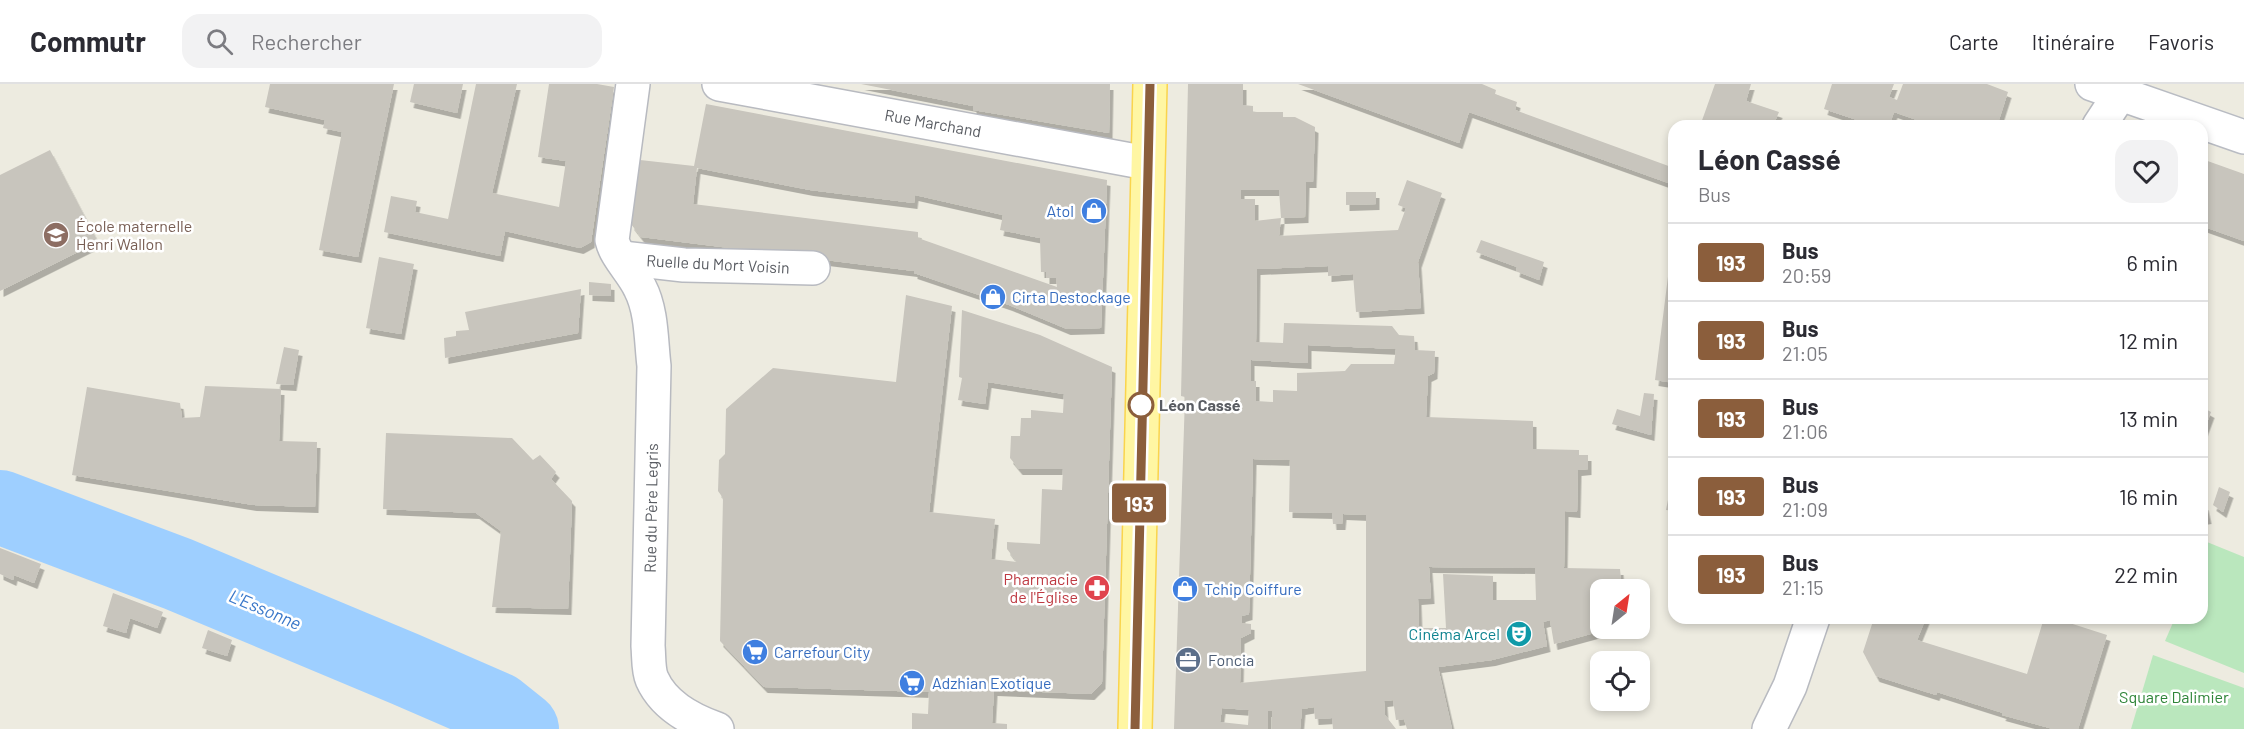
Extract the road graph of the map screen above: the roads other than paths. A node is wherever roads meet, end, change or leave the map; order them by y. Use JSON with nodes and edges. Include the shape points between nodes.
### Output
{"nodes":[{"id":1,"x":633,"y":84,"type":"edge"},
{"id":2,"x":719,"y":84,"type":"edge"},
{"id":3,"x":1150,"y":84,"type":"edge"},
{"id":4,"x":2106,"y":89,"type":"edge"},
{"id":5,"x":2100,"y":120,"type":"edge"},
{"id":6,"x":2195,"y":120,"type":"edge"},
{"id":7,"x":2208,"y":124,"type":"edge"},
{"id":8,"x":2244,"y":137,"type":"edge"},
{"id":9,"x":1147,"y":163,"type":"junction"},
{"id":10,"x":622,"y":258,"type":"junction"},
{"id":11,"x":813,"y":268,"type":"dead end"},
{"id":12,"x":1811,"y":624,"type":"edge"},
{"id":13,"x":717,"y":729,"type":"edge"},
{"id":14,"x":1135,"y":729,"type":"edge"},
{"id":15,"x":1769,"y":729,"type":"edge"}],
"edges":[{"from":1,"to":10,"type":"street","name":"Ruelle du Mort Voisin","via":[[612,240]]},
{"from":2,"to":9,"type":"street","name":"Rue Marchand"},
{"from":3,"to":9,"type":"main road"},
{"from":4,"to":5,"type":"street"},
{"from":4,"to":6,"type":"street"},
{"from":7,"to":8,"type":"street"},
{"from":9,"to":14,"type":"main road"},
{"from":10,"to":11,"type":"street","name":"Ruelle du Mort Voisin","via":[[684,265]]},
{"from":10,"to":13,"type":"street","name":"Rue du Père Legris","via":[[641,289],[654,366],[648,646],[652,678],[667,701],[697,722]]},
{"from":12,"to":15,"type":"street","via":[[1790,686]]}]}
